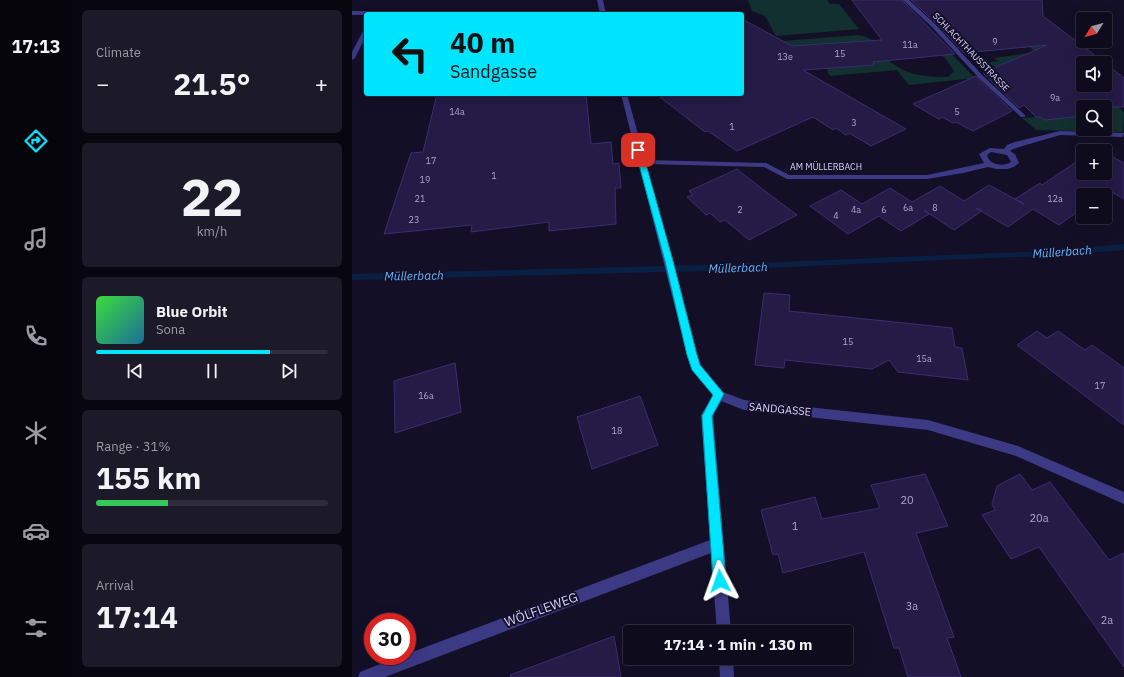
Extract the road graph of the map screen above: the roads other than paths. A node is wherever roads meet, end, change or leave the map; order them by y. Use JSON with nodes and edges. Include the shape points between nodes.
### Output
{"nodes":[{"id":1,"x":600,"y":0,"type":"edge"},
{"id":2,"x":906,"y":0,"type":"edge"},
{"id":3,"x":603,"y":12,"type":"edge"},
{"id":4,"x":352,"y":13,"type":"edge"},
{"id":5,"x":364,"y":13,"type":"edge"},
{"id":6,"x":364,"y":35,"type":"edge"},
{"id":7,"x":352,"y":58,"type":"edge"},
{"id":8,"x":624,"y":96,"type":"edge"},
{"id":9,"x":1023,"y":116,"type":"dead end"},
{"id":10,"x":1123,"y":134,"type":"dead end"},
{"id":11,"x":1006,"y":152,"type":"junction"},
{"id":12,"x":641,"y":162,"type":"junction"},
{"id":13,"x":990,"y":164,"type":"junction"},
{"id":14,"x":719,"y":394,"type":"junction"},
{"id":15,"x":1124,"y":498,"type":"edge"},
{"id":16,"x":717,"y":544,"type":"junction"},
{"id":17,"x":723,"y":625,"type":"edge"},
{"id":18,"x":726,"y":665,"type":"edge"},
{"id":19,"x":365,"y":677,"type":"edge"},
{"id":20,"x":727,"y":677,"type":"edge"}],
"edges":[{"from":1,"to":3,"type":"street"},
{"from":2,"to":9,"type":"street","name":"SCHLACHTHAUSSTRASSE"},
{"from":4,"to":5,"type":"street"},
{"from":6,"to":7,"type":"street"},
{"from":8,"to":12,"type":"street","name":"SANDGASSE"},
{"from":10,"to":11,"type":"street","via":[[1060,133],[1018,144]]},
{"from":11,"to":13,"type":"street","via":[[986,151],[983,157]]},
{"from":11,"to":13,"type":"street","name":"AM MÜLLERBACH","via":[[1015,160],[1012,166],[1002,168]]},
{"from":12,"to":13,"type":"street","name":"AM MÜLLERBACH","via":[[766,166],[786,177],[928,177],[963,172]]},
{"from":12,"to":14,"type":"street","name":"SANDGASSE","via":[[696,367]]},
{"from":14,"to":15,"type":"street","name":"SANDGASSE","via":[[744,406],[928,425],[1018,451]]},
{"from":14,"to":16,"type":"street","via":[[707,416]]},
{"from":16,"to":17,"type":"street"},
{"from":16,"to":19,"type":"street","name":"WÖLFLEWEG"},
{"from":18,"to":20,"type":"street"}]}
